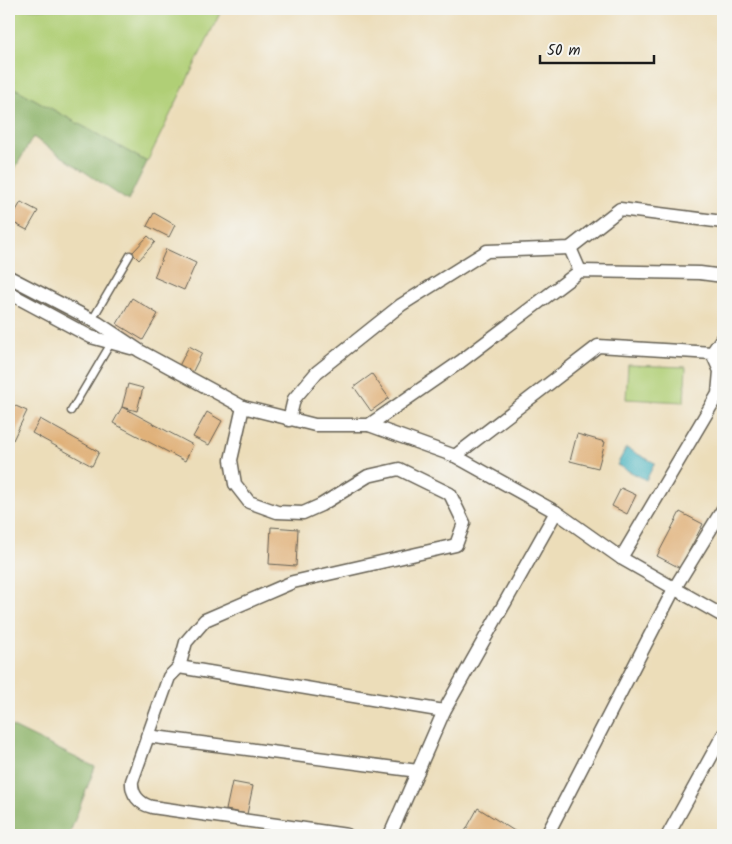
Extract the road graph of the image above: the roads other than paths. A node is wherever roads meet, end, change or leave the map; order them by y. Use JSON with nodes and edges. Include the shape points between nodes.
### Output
{"nodes":[{"id":1,"x":723,"y":222,"type":"edge"},
{"id":2,"x":570,"y":248,"type":"junction"},
{"id":3,"x":130,"y":255,"type":"dead end"},
{"id":4,"x":580,"y":272,"type":"junction"},
{"id":5,"x":723,"y":276,"type":"edge"},
{"id":6,"x":9,"y":277,"type":"edge"},
{"id":7,"x":9,"y":293,"type":"edge"},
{"id":8,"x":92,"y":320,"type":"junction"},
{"id":9,"x":723,"y":337,"type":"edge"},
{"id":10,"x":112,"y":343,"type":"junction"},
{"id":11,"x":140,"y":351,"type":"junction"},
{"id":12,"x":712,"y":353,"type":"junction"},
{"id":13,"x":243,"y":407,"type":"junction"},
{"id":14,"x":71,"y":411,"type":"dead end"},
{"id":15,"x":289,"y":420,"type":"junction"},
{"id":16,"x":370,"y":425,"type":"junction"},
{"id":17,"x":455,"y":456,"type":"junction"},
{"id":18,"x":723,"y":510,"type":"edge"},
{"id":19,"x":556,"y":512,"type":"junction"},
{"id":20,"x":622,"y":558,"type":"junction"},
{"id":21,"x":674,"y":589,"type":"junction"},
{"id":22,"x":723,"y":616,"type":"edge"},
{"id":23,"x":179,"y":667,"type":"junction"},
{"id":24,"x":444,"y":711,"type":"junction"},
{"id":25,"x":723,"y":735,"type":"edge"},
{"id":26,"x":147,"y":736,"type":"junction"},
{"id":27,"x":418,"y":771,"type":"junction"},
{"id":28,"x":347,"y":835,"type":"edge"},
{"id":29,"x":390,"y":835,"type":"edge"},
{"id":30,"x":546,"y":835,"type":"edge"},
{"id":31,"x":668,"y":835,"type":"edge"}],
"edges":[{"from":1,"to":2,"type":"street","via":[[620,209]]},
{"from":2,"to":4,"type":"street"},
{"from":2,"to":15,"type":"street","via":[[487,251],[401,305],[317,372],[294,399]]},
{"from":3,"to":8,"type":"lane"},
{"from":4,"to":5,"type":"street","via":[[700,272]]},
{"from":4,"to":16,"type":"street"},
{"from":6,"to":8,"type":"street"},
{"from":7,"to":10,"type":"street","via":[[90,338]]},
{"from":8,"to":11,"type":"street"},
{"from":9,"to":12,"type":"street"},
{"from":10,"to":11,"type":"street"},
{"from":10,"to":14,"type":"lane"},
{"from":11,"to":13,"type":"street"},
{"from":12,"to":17,"type":"street","via":[[598,346]]},
{"from":12,"to":20,"type":"street","via":[[720,371],[718,394]]},
{"from":13,"to":15,"type":"street"},
{"from":13,"to":23,"type":"street","via":[[231,460],[235,484],[249,502],[277,512],[303,513],[368,476],[399,469],[450,494],[464,523],[456,545],[293,582],[205,620],[186,642]]},
{"from":15,"to":16,"type":"street","via":[[315,426]]},
{"from":16,"to":17,"type":"street"},
{"from":17,"to":19,"type":"street"},
{"from":18,"to":21,"type":"street"},
{"from":19,"to":20,"type":"street"},
{"from":19,"to":24,"type":"street"},
{"from":20,"to":21,"type":"street"},
{"from":21,"to":22,"type":"street"},
{"from":21,"to":30,"type":"street"},
{"from":23,"to":24,"type":"street"},
{"from":23,"to":26,"type":"street","via":[[169,677]]},
{"from":24,"to":27,"type":"street"},
{"from":25,"to":31,"type":"street"},
{"from":26,"to":27,"type":"street"},
{"from":26,"to":28,"type":"street","via":[[132,786],[138,800],[146,806]]},
{"from":27,"to":29,"type":"street"}]}
